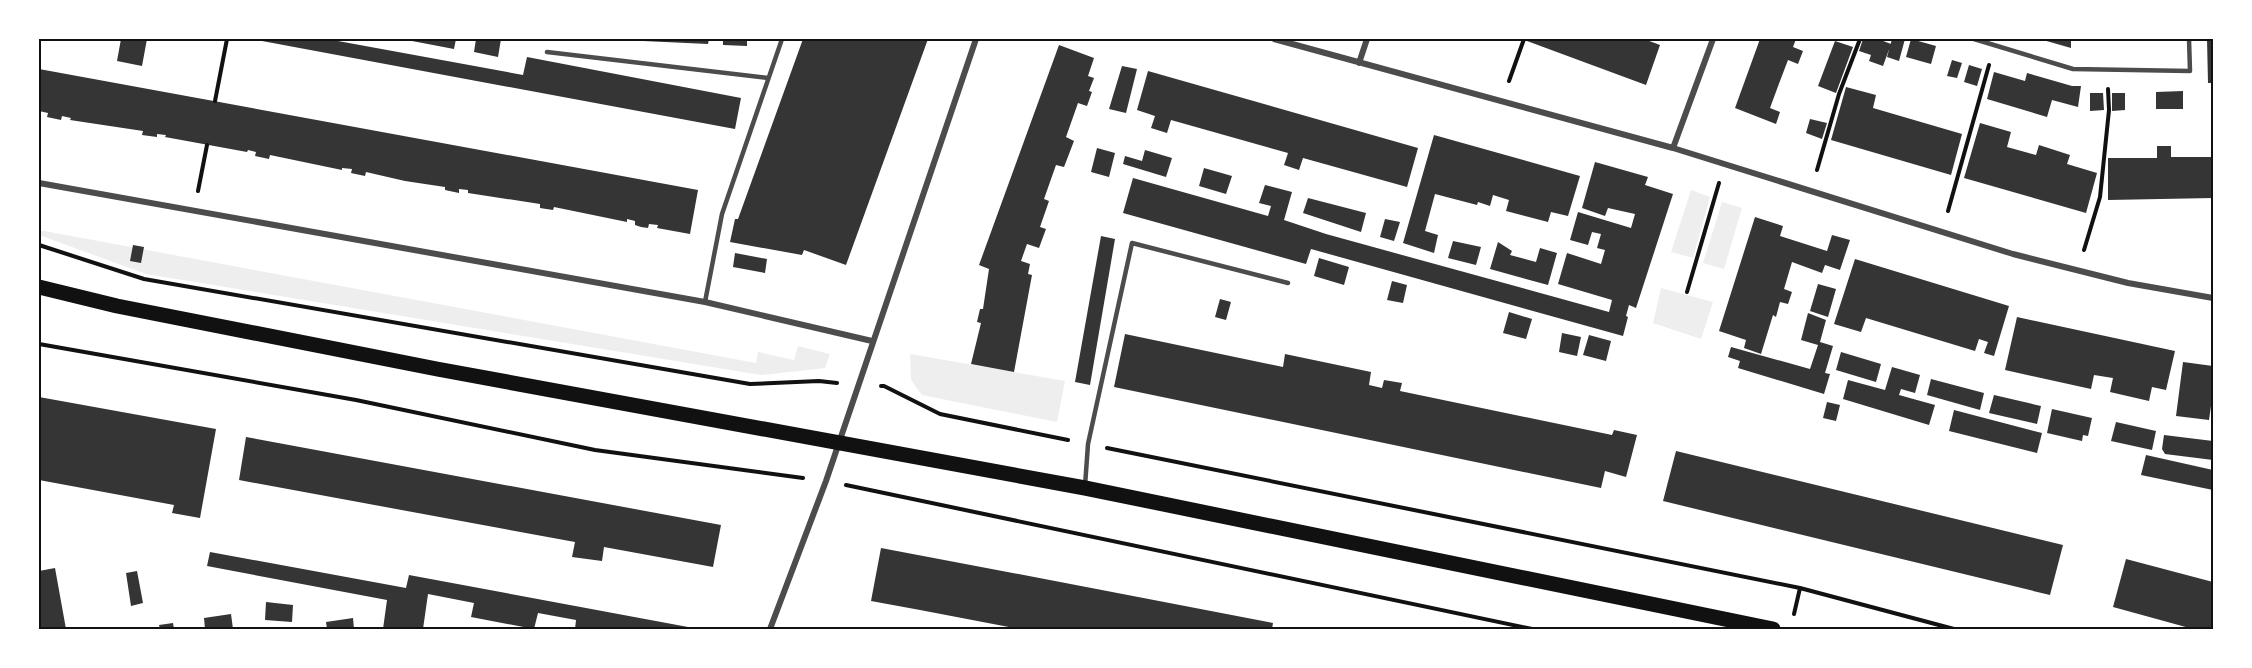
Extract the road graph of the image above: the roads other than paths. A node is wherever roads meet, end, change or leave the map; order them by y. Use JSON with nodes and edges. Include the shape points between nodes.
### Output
{"nodes":[{"id":1,"x":782,"y":39,"type":"edge"},
{"id":2,"x":976,"y":39,"type":"edge"},
{"id":3,"x":1274,"y":39,"type":"edge"},
{"id":4,"x":1367,"y":39,"type":"edge"},
{"id":5,"x":1713,"y":39,"type":"edge"},
{"id":6,"x":1974,"y":39,"type":"edge"},
{"id":7,"x":2189,"y":39,"type":"edge"},
{"id":8,"x":547,"y":52,"type":"dead end"},
{"id":9,"x":1359,"y":63,"type":"junction"},
{"id":10,"x":768,"y":78,"type":"junction"},
{"id":11,"x":1672,"y":147,"type":"junction"},
{"id":12,"x":39,"y":183,"type":"edge"},
{"id":13,"x":1288,"y":283,"type":"dead end"},
{"id":14,"x":39,"y":287,"type":"edge"},
{"id":15,"x":2213,"y":298,"type":"edge"},
{"id":16,"x":705,"y":302,"type":"junction"},
{"id":17,"x":872,"y":340,"type":"junction"},
{"id":18,"x":837,"y":443,"type":"junction"},
{"id":19,"x":1085,"y":488,"type":"junction"},
{"id":20,"x":770,"y":629,"type":"edge"},
{"id":21,"x":1773,"y":629,"type":"edge"}],
"edges":[{"from":1,"to":10,"type":"lane"},
{"from":2,"to":17,"type":"street"},
{"from":3,"to":9,"type":"street"},
{"from":4,"to":9,"type":"street"},
{"from":5,"to":11,"type":"street"},
{"from":6,"to":7,"type":"lane","via":[[2073,69],[2190,71]]},
{"from":8,"to":10,"type":"lane"},
{"from":9,"to":11,"type":"street"},
{"from":10,"to":16,"type":"lane","via":[[722,214]]},
{"from":11,"to":15,"type":"street","via":[[2078,271]]},
{"from":12,"to":16,"type":"street"},
{"from":13,"to":19,"type":"lane","via":[[1132,243],[1088,444]]},
{"from":14,"to":18,"type":"main road","via":[[437,369]]},
{"from":16,"to":17,"type":"street"},
{"from":17,"to":18,"type":"street"},
{"from":18,"to":19,"type":"main road"},
{"from":18,"to":20,"type":"street"},
{"from":19,"to":21,"type":"main road"}]}
